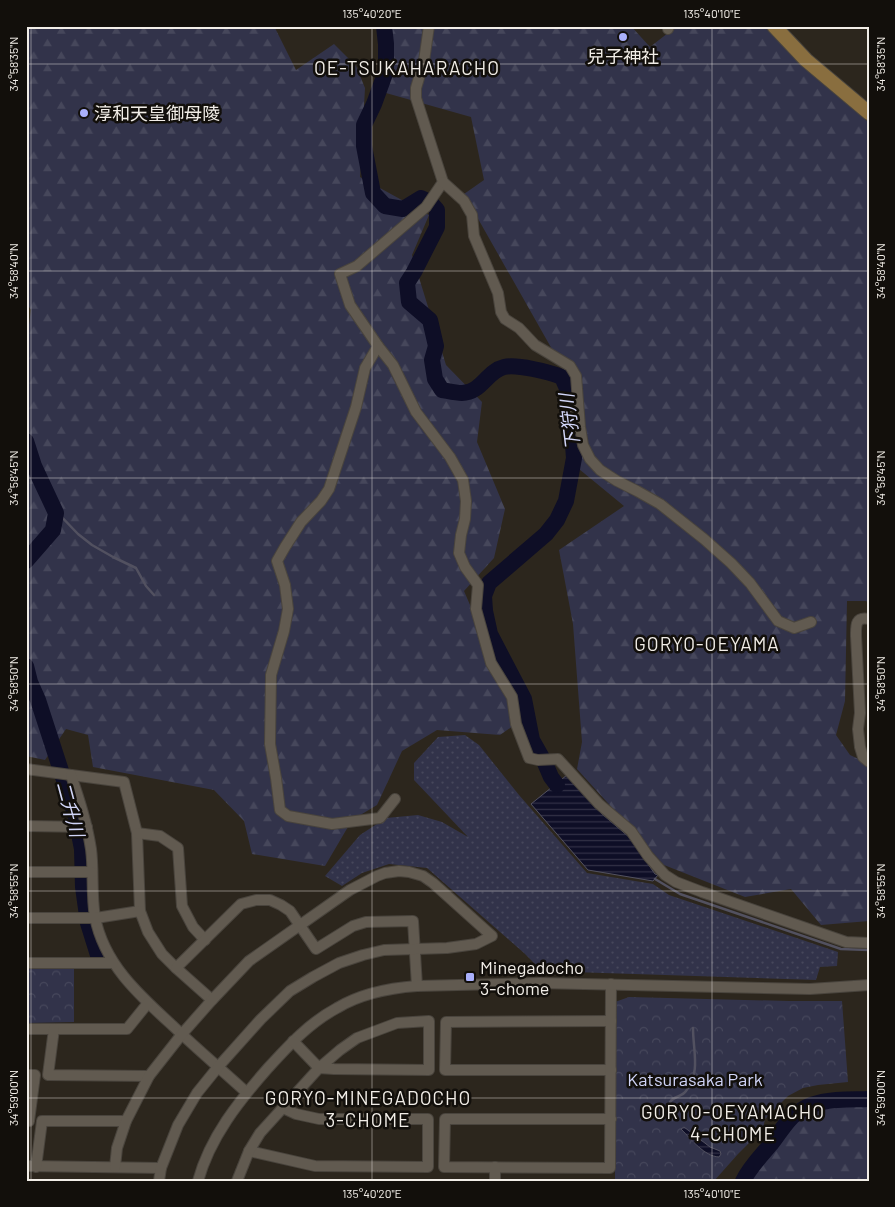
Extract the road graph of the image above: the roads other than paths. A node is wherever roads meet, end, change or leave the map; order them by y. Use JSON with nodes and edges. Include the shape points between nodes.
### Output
{"nodes":[{"id":1,"x":429,"y":26,"type":"edge"},
{"id":2,"x":774,"y":26,"type":"edge"},
{"id":3,"x":869,"y":113,"type":"edge"},
{"id":4,"x":443,"y":182,"type":"junction"},
{"id":5,"x":378,"y":346,"type":"junction"},
{"id":6,"x":578,"y":410,"type":"junction"},
{"id":7,"x":565,"y":411,"type":"dead end"},
{"id":8,"x":869,"y":619,"type":"edge"},
{"id":9,"x":811,"y":622,"type":"dead end"},
{"id":10,"x":864,"y":713,"type":"edge"},
{"id":11,"x":869,"y":762,"type":"edge"},
{"id":12,"x":26,"y":769,"type":"edge"},
{"id":13,"x":71,"y":775,"type":"junction"},
{"id":14,"x":396,"y":799,"type":"dead end"},
{"id":15,"x":26,"y":826,"type":"edge"},
{"id":16,"x":87,"y":827,"type":"junction"},
{"id":17,"x":137,"y":833,"type":"junction"},
{"id":18,"x":26,"y":872,"type":"edge"},
{"id":19,"x":92,"y":872,"type":"junction"},
{"id":20,"x":140,"y":911,"type":"junction"},
{"id":21,"x":26,"y":918,"type":"edge"},
{"id":22,"x":96,"y":918,"type":"junction"},
{"id":23,"x":300,"y":926,"type":"junction"},
{"id":24,"x":204,"y":940,"type":"junction"},
{"id":25,"x":869,"y":943,"type":"edge"},
{"id":26,"x":415,"y":949,"type":"junction"},
{"id":27,"x":26,"y":963,"type":"edge"},
{"id":28,"x":113,"y":963,"type":"junction"},
{"id":29,"x":176,"y":968,"type":"junction"},
{"id":30,"x":611,"y":984,"type":"junction"},
{"id":31,"x":869,"y":985,"type":"edge"},
{"id":32,"x":417,"y":986,"type":"junction"},
{"id":33,"x":212,"y":1000,"type":"junction"},
{"id":34,"x":148,"y":1003,"type":"junction"},
{"id":35,"x":611,"y":1021,"type":"junction"},
{"id":36,"x":26,"y":1029,"type":"edge"},
{"id":37,"x":54,"y":1029,"type":"junction"},
{"id":38,"x":182,"y":1034,"type":"junction"},
{"id":39,"x":293,"y":1041,"type":"junction"},
{"id":40,"x":218,"y":1067,"type":"junction"},
{"id":41,"x":319,"y":1068,"type":"junction"},
{"id":42,"x":611,"y":1070,"type":"junction"},
{"id":43,"x":26,"y":1075,"type":"edge"},
{"id":44,"x":149,"y":1076,"type":"junction"},
{"id":45,"x":246,"y":1092,"type":"junction"},
{"id":46,"x":283,"y":1108,"type":"junction"},
{"id":47,"x":611,"y":1119,"type":"junction"},
{"id":48,"x":26,"y":1121,"type":"edge"},
{"id":49,"x":126,"y":1122,"type":"junction"},
{"id":50,"x":249,"y":1151,"type":"junction"},
{"id":51,"x":31,"y":1167,"type":"edge"},
{"id":52,"x":116,"y":1167,"type":"junction"},
{"id":53,"x":495,"y":1167,"type":"junction"},
{"id":54,"x":161,"y":1168,"type":"junction"},
{"id":55,"x":159,"y":1181,"type":"edge"},
{"id":56,"x":198,"y":1181,"type":"edge"},
{"id":57,"x":237,"y":1181,"type":"edge"},
{"id":58,"x":495,"y":1181,"type":"edge"}],
"edges":[{"from":1,"to":4,"type":"street","via":[[416,98]]},
{"from":2,"to":3,"type":"main road","via":[[806,60]]},
{"from":4,"to":5,"type":"street","via":[[426,207],[356,266],[340,274],[350,305]]},
{"from":4,"to":6,"type":"street","via":[[464,201],[472,215],[474,236],[498,293],[505,320],[519,328],[535,345],[570,366],[576,376]]},
{"from":5,"to":14,"type":"street","via":[[365,368],[356,408],[329,489],[302,522],[277,561],[288,609],[271,675],[270,744],[280,810],[288,816],[332,824],[364,821],[380,818]]},
{"from":5,"to":25,"type":"street","via":[[392,365],[416,412],[463,480],[466,510],[459,553],[478,585],[476,609],[491,664],[512,697],[516,724],[529,758],[558,759],[599,804],[631,831],[658,868],[676,882],[846,942]]},
{"from":6,"to":7,"type":"street"},
{"from":6,"to":9,"type":"street","via":[[583,445],[590,460],[600,470],[660,504],[704,539],[750,583],[778,620],[794,628]]},
{"from":8,"to":10,"type":"street","via":[[856,623],[856,652]]},
{"from":10,"to":11,"type":"street","via":[[858,729],[863,757]]},
{"from":12,"to":13,"type":"street"},
{"from":13,"to":16,"type":"street"},
{"from":13,"to":17,"type":"street","via":[[124,782]]},
{"from":15,"to":16,"type":"street"},
{"from":16,"to":19,"type":"street"},
{"from":17,"to":20,"type":"street"},
{"from":17,"to":24,"type":"street","via":[[160,836],[178,848],[182,906]]},
{"from":18,"to":19,"type":"street"},
{"from":19,"to":22,"type":"street"},
{"from":20,"to":22,"type":"street"},
{"from":20,"to":29,"type":"street","via":[[148,932]]},
{"from":21,"to":22,"type":"street"},
{"from":22,"to":28,"type":"street"},
{"from":23,"to":24,"type":"street","via":[[290,911],[281,905],[270,900],[256,900],[241,904]]},
{"from":23,"to":26,"type":"street","via":[[316,949],[353,926],[366,922],[414,921]]},
{"from":23,"to":26,"type":"street","via":[[350,890],[385,873],[399,871],[423,876],[492,936],[476,944]]},
{"from":23,"to":33,"type":"street","via":[[249,961]]},
{"from":24,"to":29,"type":"street"},
{"from":26,"to":32,"type":"street"},
{"from":26,"to":40,"type":"street","via":[[384,950],[363,955],[313,977],[290,991]]},
{"from":27,"to":28,"type":"street"},
{"from":28,"to":34,"type":"street"},
{"from":29,"to":33,"type":"street"},
{"from":30,"to":31,"type":"street","via":[[810,989]]},
{"from":30,"to":32,"type":"street"},
{"from":30,"to":35,"type":"street"},
{"from":32,"to":39,"type":"street","via":[[379,992],[338,1006]]},
{"from":33,"to":38,"type":"street"},
{"from":34,"to":37,"type":"street","via":[[127,1029]]},
{"from":34,"to":38,"type":"street"},
{"from":35,"to":42,"type":"street"},
{"from":35,"to":42,"type":"street","via":[[446,1022],[445,1060],[445,1070]]},
{"from":36,"to":37,"type":"street"},
{"from":37,"to":44,"type":"street","via":[[48,1075]]},
{"from":38,"to":40,"type":"street"},
{"from":38,"to":44,"type":"street"},
{"from":39,"to":41,"type":"street"},
{"from":39,"to":45,"type":"street"},
{"from":40,"to":45,"type":"street"},
{"from":40,"to":54,"type":"street","via":[[197,1093],[178,1125]]},
{"from":41,"to":41,"type":"street","via":[[357,1038],[397,1023],[429,1020],[429,1070]]},
{"from":41,"to":46,"type":"street"},
{"from":42,"to":47,"type":"street"},
{"from":43,"to":48,"type":"street","via":[[35,1075],[29,1121]]},
{"from":44,"to":49,"type":"street"},
{"from":45,"to":56,"type":"street","via":[[217,1136]]},
{"from":46,"to":50,"type":"street","via":[[260,1133]]},
{"from":46,"to":50,"type":"street","via":[[319,1119],[428,1119],[428,1167],[315,1166]]},
{"from":47,"to":53,"type":"street","via":[[610,1168]]},
{"from":47,"to":53,"type":"street","via":[[445,1119],[444,1167]]},
{"from":49,"to":51,"type":"street","via":[[42,1121]]},
{"from":49,"to":52,"type":"street","via":[[117,1148]]},
{"from":50,"to":57,"type":"street"},
{"from":51,"to":52,"type":"street"},
{"from":52,"to":54,"type":"street"},
{"from":53,"to":58,"type":"street"},
{"from":54,"to":55,"type":"street"}]}
